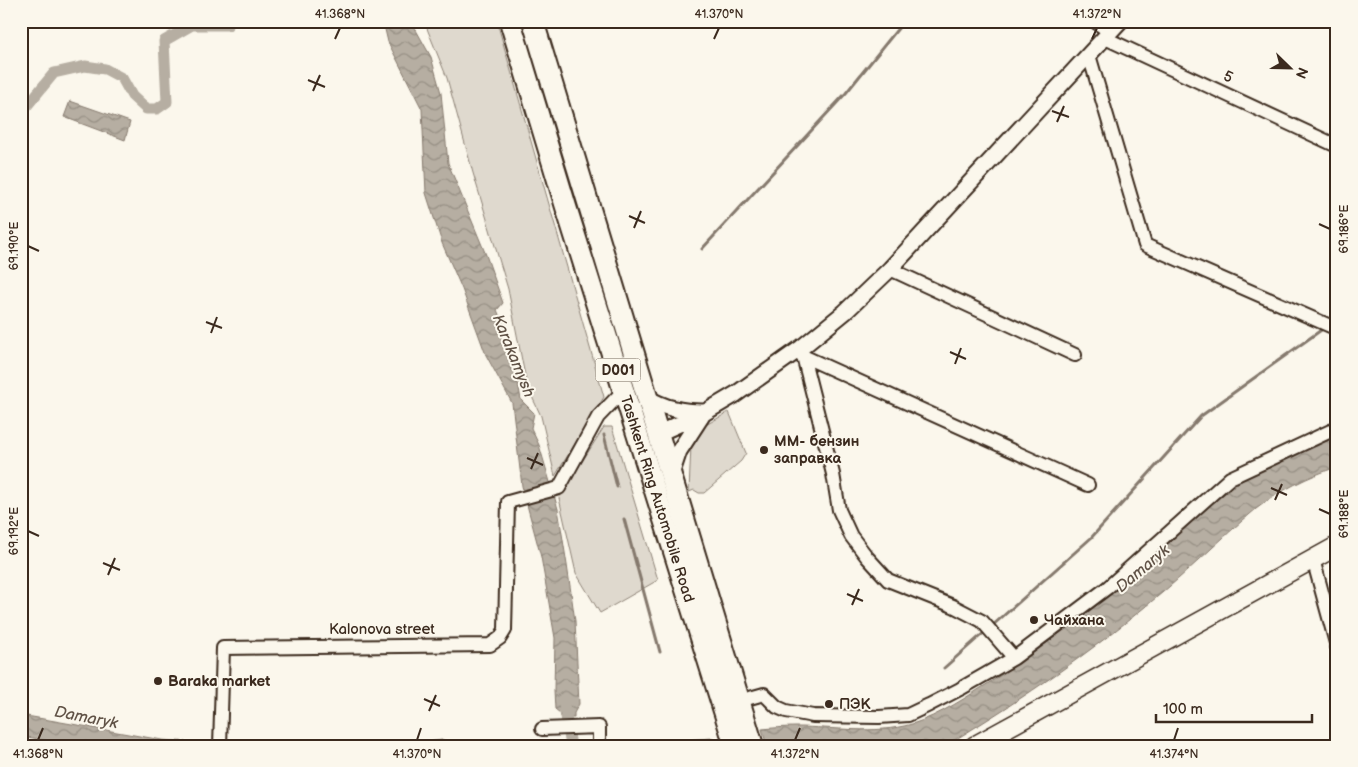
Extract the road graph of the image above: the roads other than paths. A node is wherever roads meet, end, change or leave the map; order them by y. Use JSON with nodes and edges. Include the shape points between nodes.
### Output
{"nodes":[{"id":1,"x":510,"y":21,"type":"edge"},
{"id":2,"x":533,"y":21,"type":"edge"},
{"id":3,"x":1094,"y":21,"type":"edge"},
{"id":4,"x":1112,"y":30,"type":"edge"},
{"id":5,"x":1089,"y":55,"type":"junction"},
{"id":6,"x":1337,"y":146,"type":"edge"},
{"id":7,"x":588,"y":200,"type":"junction"},
{"id":8,"x":566,"y":207,"type":"junction"},
{"id":9,"x":890,"y":269,"type":"junction"},
{"id":10,"x":1332,"y":326,"type":"edge"},
{"id":11,"x":802,"y":352,"type":"junction"},
{"id":12,"x":1075,"y":355,"type":"dead end"},
{"id":13,"x":624,"y":390,"type":"junction"},
{"id":14,"x":648,"y":398,"type":"junction"},
{"id":15,"x":704,"y":412,"type":"junction"},
{"id":16,"x":1337,"y":428,"type":"edge"},
{"id":17,"x":659,"y":433,"type":"junction"},
{"id":18,"x":639,"y":440,"type":"junction"},
{"id":19,"x":671,"y":475,"type":"junction"},
{"id":20,"x":1088,"y":484,"type":"dead end"},
{"id":21,"x":1337,"y":546,"type":"edge"},
{"id":22,"x":1312,"y":559,"type":"junction"},
{"id":23,"x":1337,"y":647,"type":"edge"},
{"id":24,"x":1014,"y":658,"type":"junction"},
{"id":25,"x":736,"y":711,"type":"junction"},
{"id":26,"x":542,"y":730,"type":"dead end"},
{"id":27,"x":220,"y":739,"type":"edge"},
{"id":28,"x":599,"y":746,"type":"edge"},
{"id":29,"x":735,"y":746,"type":"edge"},
{"id":30,"x":753,"y":746,"type":"edge"},
{"id":31,"x":974,"y":746,"type":"edge"}],
"edges":[{"from":1,"to":8,"type":"highway","name":"Tashkent Ring Automobile Road","number":"D001"},
{"from":2,"to":7,"type":"highway","name":"Tashkent Ring Automobile Road","number":"D001"},
{"from":3,"to":4,"type":"street","name":"5"},
{"from":4,"to":5,"type":"street"},
{"from":4,"to":6,"type":"street","name":"5"},
{"from":5,"to":9,"type":"street"},
{"from":5,"to":10,"type":"street","via":[[1145,245]]},
{"from":7,"to":8,"type":"highway"},
{"from":7,"to":14,"type":"highway","name":"Tashkent Ring Automobile Road","number":"D001"},
{"from":8,"to":13,"type":"highway","name":"Tashkent Ring Automobile Road","number":"D001"},
{"from":9,"to":11,"type":"street"},
{"from":9,"to":12,"type":"street"},
{"from":11,"to":15,"type":"street"},
{"from":11,"to":20,"type":"street"},
{"from":11,"to":24,"type":"street","via":[[839,510],[850,536],[888,580],[982,621]]},
{"from":13,"to":18,"type":"highway","name":"Tashkent Ring Automobile Road","number":"D001"},
{"from":13,"to":27,"type":"street","name":"Kalonova street","via":[[598,417],[559,488],[510,501],[505,630],[500,638],[490,645],[223,648]]},
{"from":14,"to":15,"type":"street","via":[[669,408]]},
{"from":14,"to":17,"type":"highway","name":"Tashkent Ring Automobile Road","number":"D001"},
{"from":15,"to":17,"type":"street"},
{"from":15,"to":19,"type":"street","via":[[679,451]]},
{"from":16,"to":24,"type":"street","via":[[1230,478],[1107,588]]},
{"from":17,"to":18,"type":"highway"},
{"from":17,"to":19,"type":"highway","name":"Tashkent Ring Automobile Road","number":"D001"},
{"from":18,"to":25,"type":"highway","name":"Tashkent Ring Automobile Road","number":"D001"},
{"from":19,"to":25,"type":"highway","name":"Tashkent Ring Automobile Road","number":"D001"},
{"from":21,"to":22,"type":"main road"},
{"from":22,"to":23,"type":"street"},
{"from":22,"to":31,"type":"main road"},
{"from":24,"to":25,"type":"street","via":[[960,690],[908,715],[880,717],[786,712],[764,694]]},
{"from":25,"to":29,"type":"highway","name":"Tashkent Ring Automobile Road","number":"D001"},
{"from":25,"to":30,"type":"highway","name":"Tashkent Ring Automobile Road","number":"D001"},
{"from":26,"to":28,"type":"street","via":[[599,727]]}]}
